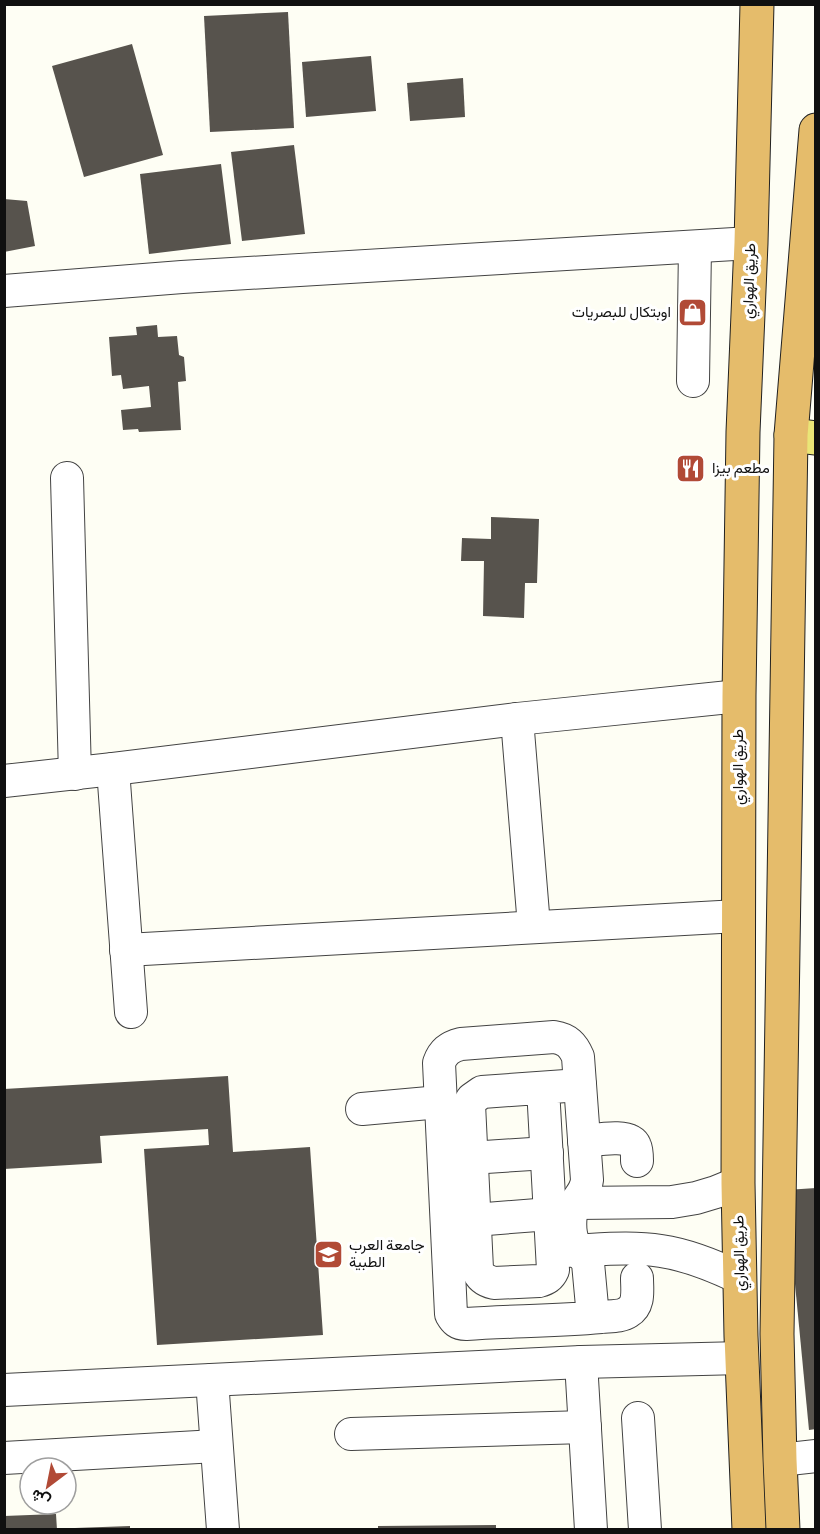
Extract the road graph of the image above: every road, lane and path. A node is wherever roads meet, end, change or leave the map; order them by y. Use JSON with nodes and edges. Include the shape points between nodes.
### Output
{"nodes":[{"id":1,"x":757,"y":4,"type":"edge"},
{"id":2,"x":816,"y":130,"type":"edge"},
{"id":3,"x":751,"y":243,"type":"junction"},
{"id":4,"x":695,"y":247,"type":"junction"},
{"id":5,"x":4,"y":291,"type":"edge"},
{"id":6,"x":693,"y":381,"type":"dead end"},
{"id":7,"x":803,"y":437,"type":"edge"},
{"id":8,"x":67,"y":478,"type":"dead end"},
{"id":9,"x":739,"y":696,"type":"junction"},
{"id":10,"x":517,"y":719,"type":"junction"},
{"id":11,"x":113,"y":769,"type":"junction"},
{"id":12,"x":75,"y":774,"type":"junction"},
{"id":13,"x":4,"y":781,"type":"edge"},
{"id":14,"x":738,"y":916,"type":"junction"},
{"id":15,"x":534,"y":926,"type":"junction"},
{"id":16,"x":126,"y":950,"type":"junction"},
{"id":17,"x":131,"y":1012,"type":"dead end"},
{"id":18,"x":580,"y":1085,"type":"junction"},
{"id":19,"x":543,"y":1088,"type":"junction"},
{"id":20,"x":440,"y":1102,"type":"junction"},
{"id":21,"x":362,"y":1109,"type":"dead end"},
{"id":22,"x":584,"y":1141,"type":"junction"},
{"id":23,"x":546,"y":1153,"type":"junction"},
{"id":24,"x":471,"y":1158,"type":"junction"},
{"id":25,"x":637,"y":1161,"type":"dead end"},
{"id":26,"x":738,"y":1183,"type":"junction"},
{"id":27,"x":636,"y":1203,"type":"junction"},
{"id":28,"x":563,"y":1209,"type":"junction"},
{"id":29,"x":474,"y":1220,"type":"junction"},
{"id":30,"x":566,"y":1251,"type":"junction"},
{"id":31,"x":638,"y":1263,"type":"junction"},
{"id":32,"x":740,"y":1278,"type":"junction"},
{"id":33,"x":593,"y":1317,"type":"junction"},
{"id":34,"x":742,"y":1358,"type":"junction"},
{"id":35,"x":581,"y":1362,"type":"junction"},
{"id":36,"x":212,"y":1380,"type":"junction"},
{"id":37,"x":4,"y":1390,"type":"edge"},
{"id":38,"x":638,"y":1418,"type":"dead end"},
{"id":39,"x":585,"y":1427,"type":"junction"},
{"id":40,"x":351,"y":1434,"type":"dead end"},
{"id":41,"x":216,"y":1446,"type":"junction"},
{"id":42,"x":816,"y":1456,"type":"edge"},
{"id":43,"x":4,"y":1458,"type":"edge"},
{"id":44,"x":780,"y":1460,"type":"junction"},
{"id":45,"x":223,"y":1530,"type":"edge"},
{"id":46,"x":591,"y":1530,"type":"edge"},
{"id":47,"x":645,"y":1530,"type":"edge"},
{"id":48,"x":749,"y":1530,"type":"edge"},
{"id":49,"x":783,"y":1530,"type":"edge"}],
"edges":[{"from":1,"to":3,"type":"highway","name":"طريق الهواري"},
{"from":2,"to":7,"type":"highway"},
{"from":3,"to":4,"type":"street"},
{"from":3,"to":9,"type":"highway","name":"طريق الهواري"},
{"from":4,"to":5,"type":"street"},
{"from":4,"to":6,"type":"street"},
{"from":7,"to":44,"type":"highway","via":[[777,1334]]},
{"from":8,"to":12,"type":"street"},
{"from":9,"to":10,"type":"street"},
{"from":9,"to":14,"type":"highway","name":"طريق الهواري"},
{"from":10,"to":11,"type":"street"},
{"from":10,"to":15,"type":"street"},
{"from":11,"to":12,"type":"street"},
{"from":11,"to":16,"type":"street"},
{"from":12,"to":13,"type":"street"},
{"from":14,"to":15,"type":"street"},
{"from":14,"to":26,"type":"highway","name":"طريق الهواري"},
{"from":15,"to":16,"type":"street"},
{"from":16,"to":17,"type":"street"},
{"from":18,"to":19,"type":"street"},
{"from":18,"to":20,"type":"street","via":[[575,1049],[562,1038],[461,1044],[446,1050],[439,1063]]},
{"from":18,"to":22,"type":"street"},
{"from":19,"to":23,"type":"street"},
{"from":19,"to":24,"type":"street","via":[[477,1094],[468,1110]]},
{"from":20,"to":21,"type":"street"},
{"from":20,"to":33,"type":"street","via":[[454,1319],[461,1324]]},
{"from":22,"to":25,"type":"street","via":[[627,1138],[634,1143]]},
{"from":22,"to":28,"type":"street","via":[[586,1187]]},
{"from":23,"to":24,"type":"street"},
{"from":23,"to":28,"type":"street"},
{"from":24,"to":29,"type":"street"},
{"from":26,"to":27,"type":"street","via":[[696,1198]]},
{"from":26,"to":32,"type":"highway","name":"طريق الهواري"},
{"from":27,"to":28,"type":"street"},
{"from":27,"to":31,"type":"street","via":[[633,1227]]},
{"from":28,"to":29,"type":"street"},
{"from":28,"to":30,"type":"street"},
{"from":29,"to":30,"type":"street","via":[[477,1269],[489,1282],[545,1279]]},
{"from":30,"to":31,"type":"street"},
{"from":30,"to":33,"type":"street","via":[[584,1255],[588,1263]]},
{"from":31,"to":32,"type":"street","via":[[663,1251]]},
{"from":31,"to":33,"type":"street","via":[[637,1301],[630,1311]]},
{"from":32,"to":34,"type":"highway","name":"طريق الهواري"},
{"from":34,"to":35,"type":"street"},
{"from":34,"to":48,"type":"highway","name":"طريق الهواري"},
{"from":35,"to":36,"type":"street"},
{"from":35,"to":39,"type":"street"},
{"from":36,"to":37,"type":"street"},
{"from":36,"to":41,"type":"street"},
{"from":38,"to":47,"type":"street"},
{"from":39,"to":40,"type":"street"},
{"from":39,"to":46,"type":"street"},
{"from":41,"to":43,"type":"street"},
{"from":41,"to":45,"type":"street"},
{"from":42,"to":44,"type":"street"},
{"from":44,"to":49,"type":"highway"}]}
